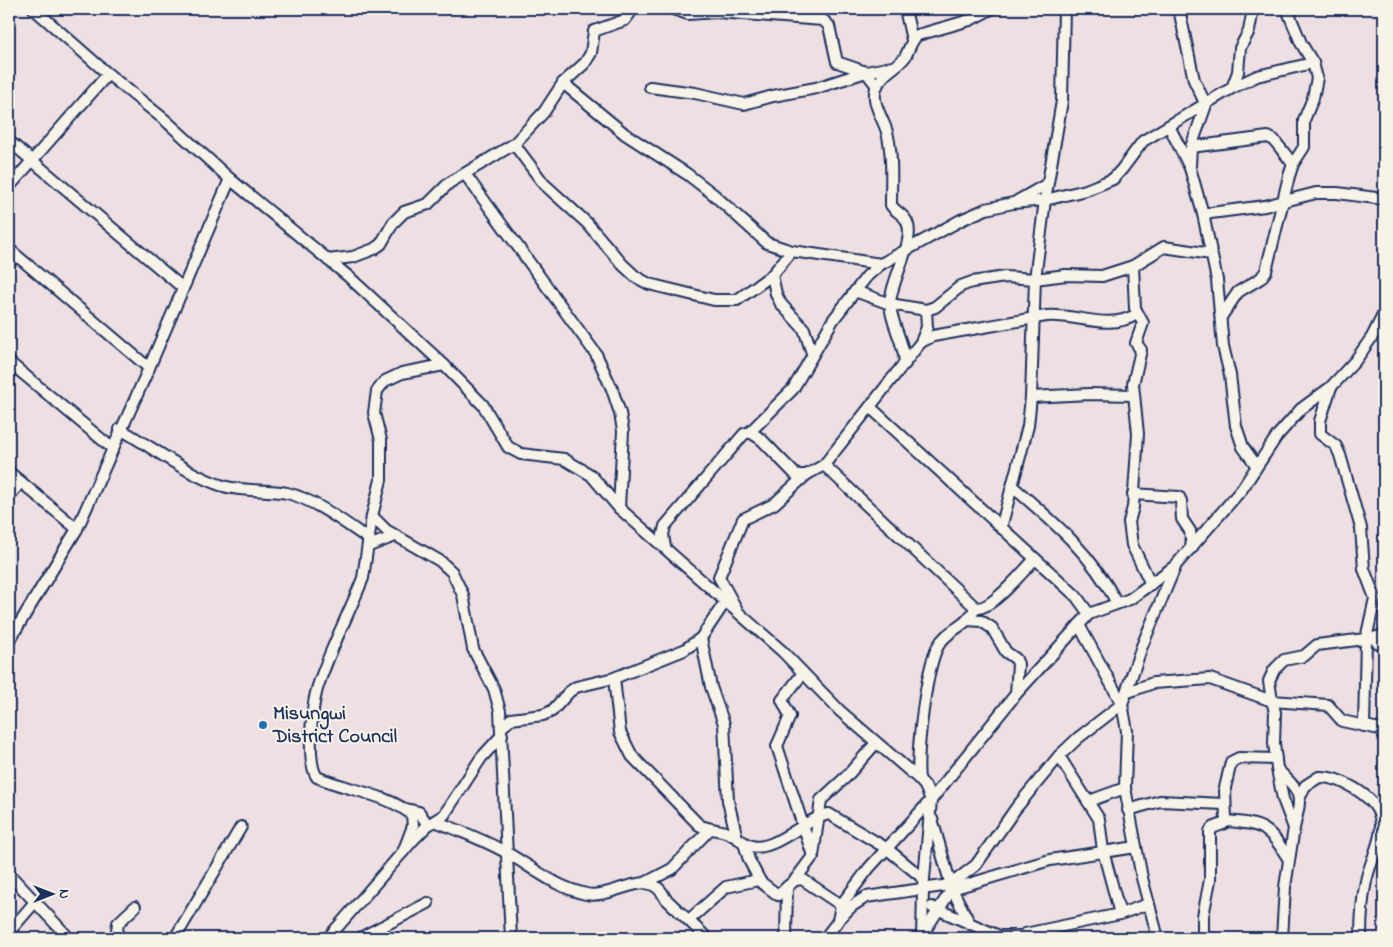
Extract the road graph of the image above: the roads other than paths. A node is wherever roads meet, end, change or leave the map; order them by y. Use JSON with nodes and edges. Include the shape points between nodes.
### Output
{"nodes":[{"id":1,"x":34,"y":9,"type":"edge"},
{"id":2,"x":633,"y":9,"type":"edge"},
{"id":3,"x":673,"y":9,"type":"edge"},
{"id":4,"x":905,"y":9,"type":"edge"},
{"id":5,"x":990,"y":9,"type":"edge"},
{"id":6,"x":1064,"y":9,"type":"edge"},
{"id":7,"x":1179,"y":9,"type":"edge"},
{"id":8,"x":1253,"y":9,"type":"edge"},
{"id":9,"x":1287,"y":9,"type":"edge"},
{"id":10,"x":912,"y":40,"type":"junction"},
{"id":11,"x":1313,"y":62,"type":"junction"},
{"id":12,"x":892,"y":67,"type":"junction"},
{"id":13,"x":866,"y":72,"type":"junction"},
{"id":14,"x":108,"y":74,"type":"junction"},
{"id":15,"x":563,"y":83,"type":"junction"},
{"id":16,"x":650,"y":86,"type":"dead end"},
{"id":17,"x":877,"y":86,"type":"junction"},
{"id":18,"x":1232,"y":88,"type":"junction"},
{"id":19,"x":1206,"y":105,"type":"junction"},
{"id":20,"x":1169,"y":126,"type":"junction"},
{"id":21,"x":9,"y":141,"type":"edge"},
{"id":22,"x":514,"y":144,"type":"junction"},
{"id":23,"x":1191,"y":147,"type":"junction"},
{"id":24,"x":32,"y":161,"type":"junction"},
{"id":25,"x":1293,"y":164,"type":"junction"},
{"id":26,"x":1190,"y":168,"type":"junction"},
{"id":27,"x":465,"y":174,"type":"junction"},
{"id":28,"x":230,"y":179,"type":"junction"},
{"id":29,"x":1047,"y":184,"type":"junction"},
{"id":30,"x":9,"y":187,"type":"edge"},
{"id":31,"x":1384,"y":198,"type":"edge"},
{"id":32,"x":1044,"y":200,"type":"junction"},
{"id":33,"x":1282,"y":200,"type":"junction"},
{"id":34,"x":1013,"y":203,"type":"junction"},
{"id":35,"x":1203,"y":214,"type":"junction"},
{"id":36,"x":792,"y":251,"type":"junction"},
{"id":37,"x":906,"y":251,"type":"junction"},
{"id":38,"x":1211,"y":254,"type":"junction"},
{"id":39,"x":11,"y":256,"type":"edge"},
{"id":40,"x":328,"y":260,"type":"junction"},
{"id":41,"x":881,"y":264,"type":"junction"},
{"id":42,"x":1133,"y":266,"type":"junction"},
{"id":43,"x":772,"y":275,"type":"junction"},
{"id":44,"x":1035,"y":279,"type":"junction"},
{"id":45,"x":183,"y":288,"type":"junction"},
{"id":46,"x":855,"y":291,"type":"junction"},
{"id":47,"x":890,"y":304,"type":"junction"},
{"id":48,"x":926,"y":310,"type":"junction"},
{"id":49,"x":1137,"y":314,"type":"junction"},
{"id":50,"x":1384,"y":314,"type":"edge"},
{"id":51,"x":1221,"y":317,"type":"junction"},
{"id":52,"x":1033,"y":319,"type":"junction"},
{"id":53,"x":921,"y":342,"type":"junction"},
{"id":54,"x":812,"y":353,"type":"junction"},
{"id":55,"x":9,"y":362,"type":"edge"},
{"id":56,"x":906,"y":364,"type":"junction"},
{"id":57,"x":444,"y":365,"type":"junction"},
{"id":58,"x":149,"y":368,"type":"junction"},
{"id":59,"x":1331,"y":387,"type":"junction"},
{"id":60,"x":1133,"y":396,"type":"junction"},
{"id":61,"x":1031,"y":397,"type":"junction"},
{"id":62,"x":870,"y":407,"type":"junction"},
{"id":63,"x":120,"y":429,"type":"junction"},
{"id":64,"x":750,"y":432,"type":"junction"},
{"id":65,"x":112,"y":448,"type":"junction"},
{"id":66,"x":824,"y":465,"type":"junction"},
{"id":67,"x":1256,"y":466,"type":"junction"},
{"id":68,"x":9,"y":472,"type":"edge"},
{"id":69,"x":806,"y":476,"type":"junction"},
{"id":70,"x":21,"y":482,"type":"junction"},
{"id":71,"x":1013,"y":487,"type":"junction"},
{"id":72,"x":1133,"y":494,"type":"junction"},
{"id":73,"x":9,"y":496,"type":"edge"},
{"id":74,"x":619,"y":508,"type":"junction"},
{"id":75,"x":372,"y":516,"type":"junction"},
{"id":76,"x":1001,"y":528,"type":"junction"},
{"id":77,"x":77,"y":529,"type":"junction"},
{"id":78,"x":394,"y":536,"type":"junction"},
{"id":79,"x":370,"y":543,"type":"junction"},
{"id":80,"x":665,"y":547,"type":"junction"},
{"id":81,"x":1192,"y":548,"type":"junction"},
{"id":82,"x":1035,"y":559,"type":"junction"},
{"id":83,"x":1175,"y":566,"type":"junction"},
{"id":84,"x":1151,"y":584,"type":"junction"},
{"id":85,"x":725,"y":602,"type":"junction"},
{"id":86,"x":1117,"y":603,"type":"junction"},
{"id":87,"x":976,"y":608,"type":"junction"},
{"id":88,"x":738,"y":614,"type":"junction"},
{"id":89,"x":1089,"y":614,"type":"junction"},
{"id":90,"x":967,"y":620,"type":"junction"},
{"id":91,"x":1079,"y":625,"type":"junction"},
{"id":92,"x":1384,"y":634,"type":"edge"},
{"id":93,"x":701,"y":638,"type":"junction"},
{"id":94,"x":1369,"y":639,"type":"junction"},
{"id":95,"x":9,"y":642,"type":"edge"},
{"id":96,"x":1384,"y":648,"type":"edge"},
{"id":97,"x":803,"y":673,"type":"junction"},
{"id":98,"x":614,"y":678,"type":"junction"},
{"id":99,"x":1128,"y":692,"type":"junction"},
{"id":100,"x":1016,"y":694,"type":"junction"},
{"id":101,"x":1272,"y":701,"type":"junction"},
{"id":102,"x":1122,"y":704,"type":"junction"},
{"id":103,"x":1364,"y":726,"type":"junction"},
{"id":104,"x":1384,"y":730,"type":"edge"},
{"id":105,"x":502,"y":731,"type":"junction"},
{"id":106,"x":876,"y":743,"type":"junction"},
{"id":107,"x":1059,"y":756,"type":"junction"},
{"id":108,"x":1276,"y":764,"type":"junction"},
{"id":109,"x":919,"y":779,"type":"junction"},
{"id":110,"x":1125,"y":788,"type":"junction"},
{"id":111,"x":1300,"y":797,"type":"junction"},
{"id":112,"x":930,"y":800,"type":"junction"},
{"id":113,"x":1089,"y":801,"type":"junction"},
{"id":114,"x":1224,"y":804,"type":"junction"},
{"id":115,"x":406,"y":809,"type":"junction"},
{"id":116,"x":1128,"y":810,"type":"junction"},
{"id":117,"x":931,"y":816,"type":"junction"},
{"id":118,"x":817,"y":817,"type":"junction"},
{"id":119,"x":1226,"y":821,"type":"junction"},
{"id":120,"x":432,"y":823,"type":"junction"},
{"id":121,"x":802,"y":826,"type":"junction"},
{"id":122,"x":241,"y":827,"type":"dead end"},
{"id":123,"x":1294,"y":828,"type":"junction"},
{"id":124,"x":709,"y":830,"type":"junction"},
{"id":125,"x":740,"y":840,"type":"junction"},
{"id":126,"x":1136,"y":847,"type":"junction"},
{"id":127,"x":886,"y":848,"type":"junction"},
{"id":128,"x":1103,"y":851,"type":"junction"},
{"id":129,"x":403,"y":852,"type":"junction"},
{"id":130,"x":507,"y":853,"type":"junction"},
{"id":131,"x":813,"y":856,"type":"junction"},
{"id":132,"x":1289,"y":860,"type":"junction"},
{"id":133,"x":9,"y":874,"type":"edge"},
{"id":134,"x":663,"y":874,"type":"junction"},
{"id":135,"x":924,"y":879,"type":"junction"},
{"id":136,"x":760,"y":880,"type":"junction"},
{"id":137,"x":644,"y":883,"type":"junction"},
{"id":138,"x":791,"y":884,"type":"junction"},
{"id":139,"x":951,"y":887,"type":"junction"},
{"id":140,"x":661,"y":889,"type":"junction"},
{"id":141,"x":923,"y":890,"type":"junction"},
{"id":142,"x":776,"y":895,"type":"junction"},
{"id":143,"x":35,"y":902,"type":"junction"},
{"id":144,"x":428,"y":902,"type":"dead end"},
{"id":145,"x":924,"y":904,"type":"junction"},
{"id":146,"x":1148,"y":904,"type":"junction"},
{"id":147,"x":841,"y":905,"type":"junction"},
{"id":148,"x":135,"y":907,"type":"dead end"},
{"id":149,"x":937,"y":909,"type":"junction"},
{"id":150,"x":786,"y":913,"type":"junction"},
{"id":151,"x":1120,"y":914,"type":"junction"},
{"id":152,"x":689,"y":920,"type":"junction"},
{"id":153,"x":838,"y":921,"type":"junction"},
{"id":154,"x":970,"y":924,"type":"junction"},
{"id":155,"x":338,"y":927,"type":"junction"},
{"id":156,"x":9,"y":932,"type":"edge"},
{"id":157,"x":923,"y":936,"type":"edge"},
{"id":158,"x":1030,"y":936,"type":"edge"},
{"id":159,"x":69,"y":938,"type":"edge"},
{"id":160,"x":116,"y":938,"type":"edge"},
{"id":161,"x":175,"y":938,"type":"edge"},
{"id":162,"x":328,"y":938,"type":"edge"},
{"id":163,"x":339,"y":938,"type":"edge"},
{"id":164,"x":360,"y":938,"type":"edge"},
{"id":165,"x":511,"y":938,"type":"edge"},
{"id":166,"x":707,"y":938,"type":"edge"},
{"id":167,"x":786,"y":938,"type":"edge"},
{"id":168,"x":825,"y":938,"type":"edge"},
{"id":169,"x":1158,"y":938,"type":"edge"},
{"id":170,"x":1203,"y":938,"type":"edge"},
{"id":171,"x":1282,"y":938,"type":"edge"},
{"id":172,"x":1360,"y":938,"type":"edge"}],
"edges":[{"from":1,"to":14,"type":"street"},
{"from":2,"to":15,"type":"street","via":[[624,20],[594,31],[588,58]]},
{"from":3,"to":13,"type":"street","via":[[688,14],[717,12],[823,20],[829,26],[837,62]]},
{"from":4,"to":10,"type":"street"},
{"from":5,"to":10,"type":"street","via":[[970,20],[930,30]]},
{"from":6,"to":29,"type":"street","via":[[1062,101]]},
{"from":7,"to":19,"type":"street","via":[[1194,80]]},
{"from":8,"to":18,"type":"street","via":[[1249,31],[1240,48],[1238,72]]},
{"from":9,"to":11,"type":"street"},
{"from":10,"to":12,"type":"street","via":[[904,57]]},
{"from":11,"to":18,"type":"street","via":[[1257,76]]},
{"from":11,"to":25,"type":"street","via":[[1316,88],[1306,114],[1304,148]]},
{"from":12,"to":13,"type":"street"},
{"from":12,"to":17,"type":"street"},
{"from":13,"to":16,"type":"street","via":[[816,88],[744,104]]},
{"from":13,"to":17,"type":"street"},
{"from":14,"to":24,"type":"street"},
{"from":14,"to":28,"type":"street"},
{"from":15,"to":22,"type":"street","via":[[544,112]]},
{"from":15,"to":36,"type":"street","via":[[625,134],[713,194],[767,243]]},
{"from":17,"to":37,"type":"street","via":[[875,99],[887,132],[890,153],[891,205],[908,223]]},
{"from":18,"to":19,"type":"street"},
{"from":19,"to":20,"type":"street"},
{"from":19,"to":23,"type":"street"},
{"from":20,"to":26,"type":"street"},
{"from":20,"to":32,"type":"street","via":[[1143,141],[1113,179],[1086,190]]},
{"from":21,"to":24,"type":"street"},
{"from":22,"to":27,"type":"street"},
{"from":22,"to":43,"type":"street","via":[[544,184],[587,223],[636,277],[662,288],[729,301],[744,296]]},
{"from":23,"to":25,"type":"street","via":[[1268,137]]},
{"from":23,"to":26,"type":"street"},
{"from":24,"to":30,"type":"street"},
{"from":24,"to":45,"type":"street"},
{"from":25,"to":33,"type":"street"},
{"from":26,"to":35,"type":"street"},
{"from":27,"to":40,"type":"street","via":[[449,183],[428,204],[399,216],[381,244],[374,249],[353,257]]},
{"from":27,"to":74,"type":"street","via":[[596,354],[620,412],[623,432]]},
{"from":28,"to":40,"type":"street"},
{"from":28,"to":45,"type":"street"},
{"from":29,"to":32,"type":"street"},
{"from":29,"to":34,"type":"street"},
{"from":31,"to":33,"type":"street","via":[[1326,192]]},
{"from":32,"to":34,"type":"street"},
{"from":32,"to":44,"type":"street"},
{"from":33,"to":35,"type":"street","via":[[1257,207]]},
{"from":33,"to":51,"type":"street","via":[[1266,271],[1261,278],[1238,292]]},
{"from":34,"to":37,"type":"street","via":[[986,209],[961,220]]},
{"from":35,"to":38,"type":"street"},
{"from":36,"to":41,"type":"street"},
{"from":36,"to":43,"type":"street"},
{"from":37,"to":41,"type":"street"},
{"from":37,"to":47,"type":"street"},
{"from":38,"to":42,"type":"street","via":[[1164,247]]},
{"from":38,"to":51,"type":"street"},
{"from":39,"to":58,"type":"street"},
{"from":40,"to":57,"type":"street"},
{"from":41,"to":46,"type":"street"},
{"from":42,"to":44,"type":"street","via":[[1102,276],[1066,275]]},
{"from":42,"to":49,"type":"street"},
{"from":43,"to":54,"type":"street","via":[[781,304],[804,329]]},
{"from":44,"to":48,"type":"street","via":[[1005,277],[972,282]]},
{"from":44,"to":52,"type":"street"},
{"from":45,"to":58,"type":"street"},
{"from":46,"to":47,"type":"street"},
{"from":46,"to":54,"type":"street"},
{"from":47,"to":48,"type":"street"},
{"from":47,"to":56,"type":"street"},
{"from":48,"to":53,"type":"street","via":[[927,328]]},
{"from":49,"to":52,"type":"street","via":[[1112,322],[1058,315]]},
{"from":49,"to":60,"type":"street","via":[[1143,323],[1136,339],[1141,350]]},
{"from":50,"to":59,"type":"street","via":[[1372,337]]},
{"from":51,"to":67,"type":"street","via":[[1236,426],[1243,447]]},
{"from":52,"to":53,"type":"street","via":[[949,332]]},
{"from":52,"to":61,"type":"street"},
{"from":53,"to":56,"type":"street"},
{"from":54,"to":64,"type":"street","via":[[793,389]]},
{"from":55,"to":65,"type":"street"},
{"from":56,"to":62,"type":"street"},
{"from":57,"to":74,"type":"street","via":[[483,405],[508,446],[522,454],[564,459],[578,466],[591,475]]},
{"from":57,"to":75,"type":"street","via":[[402,373],[385,381],[377,391],[374,413],[381,440],[382,473]]},
{"from":58,"to":63,"type":"street"},
{"from":59,"to":67,"type":"street","via":[[1301,409],[1276,436]]},
{"from":59,"to":94,"type":"street","via":[[1322,410],[1320,434],[1338,450],[1361,528],[1364,570],[1375,598]]},
{"from":60,"to":61,"type":"street","via":[[1081,394]]},
{"from":60,"to":72,"type":"street","via":[[1138,434]]},
{"from":61,"to":71,"type":"street"},
{"from":62,"to":66,"type":"street"},
{"from":62,"to":76,"type":"street"},
{"from":63,"to":65,"type":"street"},
{"from":63,"to":79,"type":"street","via":[[188,470],[224,486],[284,493],[306,500]]},
{"from":64,"to":69,"type":"street","via":[[796,475]]},
{"from":64,"to":80,"type":"street","via":[[740,438],[665,526]]},
{"from":65,"to":77,"type":"street"},
{"from":66,"to":69,"type":"street"},
{"from":66,"to":87,"type":"street"},
{"from":67,"to":81,"type":"street","via":[[1242,490]]},
{"from":68,"to":70,"type":"street"},
{"from":69,"to":88,"type":"street","via":[[774,504],[743,518],[719,577]]},
{"from":70,"to":73,"type":"street"},
{"from":70,"to":77,"type":"street"},
{"from":71,"to":76,"type":"street"},
{"from":71,"to":86,"type":"street","via":[[1082,549],[1098,569]]},
{"from":72,"to":81,"type":"street","via":[[1179,497],[1182,519],[1190,531]]},
{"from":72,"to":84,"type":"street","via":[[1129,522],[1132,545]]},
{"from":74,"to":80,"type":"street"},
{"from":75,"to":78,"type":"street"},
{"from":75,"to":79,"type":"street"},
{"from":76,"to":82,"type":"street"},
{"from":77,"to":95,"type":"street"},
{"from":78,"to":79,"type":"street"},
{"from":78,"to":105,"type":"street","via":[[440,561],[456,579],[463,595],[473,649],[494,690]]},
{"from":79,"to":115,"type":"street","via":[[363,578],[317,688],[312,736],[313,771],[317,777]]},
{"from":80,"to":85,"type":"street"},
{"from":81,"to":83,"type":"street"},
{"from":82,"to":87,"type":"street","via":[[992,603]]},
{"from":82,"to":89,"type":"street","via":[[1076,596]]},
{"from":83,"to":84,"type":"street"},
{"from":83,"to":99,"type":"street","via":[[1142,646]]},
{"from":84,"to":86,"type":"street","via":[[1130,599]]},
{"from":85,"to":88,"type":"street"},
{"from":85,"to":93,"type":"street"},
{"from":86,"to":89,"type":"street"},
{"from":87,"to":90,"type":"street"},
{"from":88,"to":97,"type":"street"},
{"from":89,"to":91,"type":"street"},
{"from":90,"to":100,"type":"street","via":[[981,621],[992,628],[1006,652],[1016,659]]},
{"from":90,"to":109,"type":"street","via":[[945,637],[933,660],[918,751]]},
{"from":91,"to":100,"type":"street"},
{"from":91,"to":102,"type":"street"},
{"from":92,"to":94,"type":"street"},
{"from":93,"to":98,"type":"street","via":[[664,660]]},
{"from":93,"to":125,"type":"street","via":[[710,687],[724,724],[728,801]]},
{"from":94,"to":96,"type":"street"},
{"from":94,"to":101,"type":"street","via":[[1317,645],[1304,656],[1284,660],[1269,681]]},
{"from":94,"to":103,"type":"street"},
{"from":97,"to":106,"type":"street"},
{"from":97,"to":121,"type":"street","via":[[782,700],[790,716],[777,746]]},
{"from":98,"to":105,"type":"street","via":[[576,687],[552,711],[511,719]]},
{"from":98,"to":124,"type":"street","via":[[620,732],[632,756],[683,810]]},
{"from":99,"to":101,"type":"street","via":[[1153,683],[1210,679]]},
{"from":99,"to":102,"type":"street"},
{"from":100,"to":112,"type":"street"},
{"from":101,"to":103,"type":"street","via":[[1328,705],[1342,721]]},
{"from":101,"to":108,"type":"street"},
{"from":102,"to":107,"type":"street"},
{"from":102,"to":110,"type":"street","via":[[1127,731]]},
{"from":103,"to":104,"type":"street"},
{"from":105,"to":120,"type":"street","via":[[444,815]]},
{"from":105,"to":130,"type":"street"},
{"from":106,"to":109,"type":"street"},
{"from":106,"to":118,"type":"street","via":[[821,800]]},
{"from":107,"to":113,"type":"street"},
{"from":107,"to":139,"type":"street","via":[[1016,808],[976,866]]},
{"from":108,"to":111,"type":"street"},
{"from":108,"to":114,"type":"street","via":[[1234,759],[1224,788]]},
{"from":108,"to":123,"type":"street","via":[[1283,799]]},
{"from":109,"to":112,"type":"street"},
{"from":110,"to":113,"type":"street"},
{"from":110,"to":116,"type":"street"},
{"from":111,"to":123,"type":"street"},
{"from":111,"to":172,"type":"street","via":[[1305,786],[1319,777],[1337,779],[1354,787],[1380,816],[1381,829],[1365,886]]},
{"from":112,"to":117,"type":"street"},
{"from":112,"to":127,"type":"street"},
{"from":113,"to":128,"type":"street","via":[[1099,819]]},
{"from":114,"to":116,"type":"street","via":[[1160,800]]},
{"from":114,"to":119,"type":"street"},
{"from":115,"to":120,"type":"street","via":[[419,812]]},
{"from":115,"to":129,"type":"street","via":[[414,820]]},
{"from":116,"to":126,"type":"street"},
{"from":117,"to":135,"type":"street"},
{"from":117,"to":139,"type":"street"},
{"from":118,"to":121,"type":"street"},
{"from":118,"to":127,"type":"street","via":[[829,814]]},
{"from":118,"to":131,"type":"street"},
{"from":119,"to":132,"type":"street","via":[[1264,827]]},
{"from":119,"to":170,"type":"street","via":[[1210,832],[1210,880],[1203,916]]},
{"from":120,"to":129,"type":"street"},
{"from":120,"to":130,"type":"street","via":[[471,835]]},
{"from":121,"to":125,"type":"street","via":[[764,846],[755,847]]},
{"from":121,"to":131,"type":"street"},
{"from":122,"to":161,"type":"street"},
{"from":123,"to":132,"type":"street"},
{"from":124,"to":125,"type":"street","via":[[728,833]]},
{"from":124,"to":134,"type":"street","via":[[672,869]]},
{"from":125,"to":136,"type":"street"},
{"from":126,"to":128,"type":"street"},
{"from":126,"to":146,"type":"street"},
{"from":127,"to":135,"type":"street"},
{"from":127,"to":147,"type":"street"},
{"from":128,"to":139,"type":"street","via":[[1030,864]]},
{"from":128,"to":151,"type":"street"},
{"from":129,"to":155,"type":"street"},
{"from":130,"to":137,"type":"street","via":[[554,884],[586,894],[598,895]]},
{"from":130,"to":165,"type":"street"},
{"from":131,"to":138,"type":"street"},
{"from":132,"to":171,"type":"street"},
{"from":133,"to":143,"type":"street"},
{"from":134,"to":137,"type":"street"},
{"from":134,"to":140,"type":"street"},
{"from":135,"to":141,"type":"street"},
{"from":136,"to":142,"type":"street"},
{"from":136,"to":152,"type":"street","via":[[726,887]]},
{"from":137,"to":140,"type":"street","via":[[655,884]]},
{"from":138,"to":142,"type":"street"},
{"from":138,"to":147,"type":"street","via":[[802,879]]},
{"from":138,"to":150,"type":"street"},
{"from":139,"to":141,"type":"street"},
{"from":139,"to":149,"type":"street"},
{"from":139,"to":154,"type":"street"},
{"from":140,"to":152,"type":"street","via":[[665,898]]},
{"from":141,"to":145,"type":"street"},
{"from":141,"to":153,"type":"street","via":[[866,897]]},
{"from":142,"to":150,"type":"street"},
{"from":143,"to":156,"type":"street"},
{"from":143,"to":159,"type":"street"},
{"from":144,"to":164,"type":"street"},
{"from":145,"to":149,"type":"street"},
{"from":145,"to":157,"type":"street"},
{"from":146,"to":151,"type":"street"},
{"from":146,"to":169,"type":"street"},
{"from":147,"to":153,"type":"street"},
{"from":148,"to":160,"type":"street","via":[[118,923]]},
{"from":149,"to":154,"type":"street"},
{"from":149,"to":157,"type":"street"},
{"from":150,"to":167,"type":"street"},
{"from":151,"to":158,"type":"street"},
{"from":152,"to":166,"type":"street"},
{"from":153,"to":168,"type":"street"},
{"from":154,"to":158,"type":"street","via":[[999,936]]},
{"from":155,"to":162,"type":"street"},
{"from":155,"to":163,"type":"street"}]}
